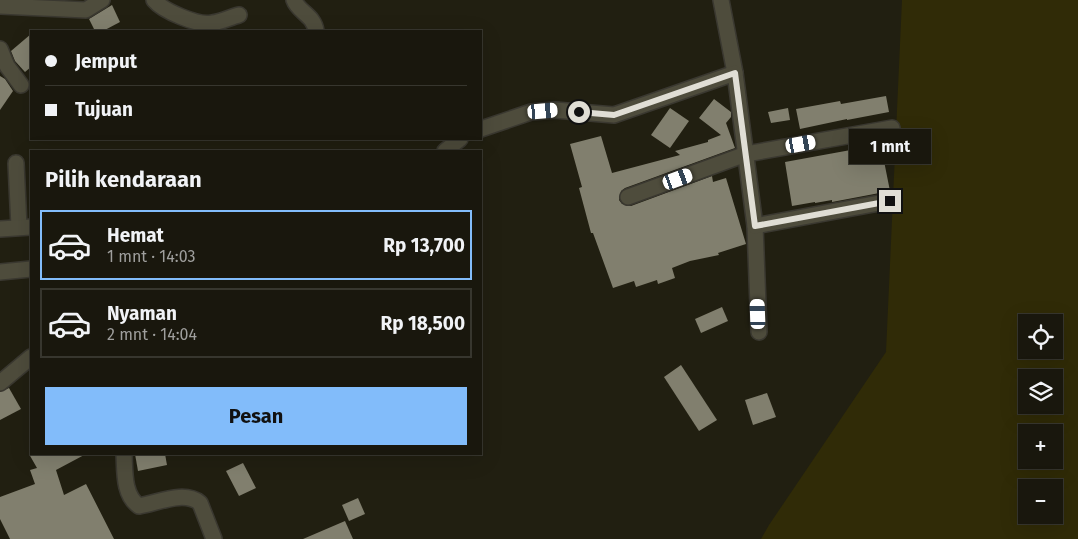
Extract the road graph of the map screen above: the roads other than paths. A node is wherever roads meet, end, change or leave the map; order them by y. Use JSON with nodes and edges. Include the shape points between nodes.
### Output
{"nodes":[{"id":1,"x":102,"y":0,"type":"edge"},
{"id":2,"x":154,"y":0,"type":"edge"},
{"id":3,"x":294,"y":0,"type":"edge"},
{"id":4,"x":721,"y":0,"type":"edge"},
{"id":5,"x":0,"y":6,"type":"edge"},
{"id":6,"x":239,"y":15,"type":"dead end"},
{"id":7,"x":316,"y":30,"type":"edge"},
{"id":8,"x":0,"y":48,"type":"edge"},
{"id":9,"x":735,"y":73,"type":"junction"},
{"id":10,"x":22,"y":85,"type":"dead end"},
{"id":11,"x":892,"y":128,"type":"dead end"},
{"id":12,"x":482,"y":129,"type":"edge"},
{"id":13,"x":459,"y":140,"type":"edge"},
{"id":14,"x":446,"y":150,"type":"edge"},
{"id":15,"x":746,"y":154,"type":"junction"},
{"id":16,"x":16,"y":163,"type":"dead end"},
{"id":17,"x":628,"y":198,"type":"dead end"},
{"id":18,"x":890,"y":201,"type":"dead end"},
{"id":19,"x":755,"y":226,"type":"junction"},
{"id":20,"x":25,"y":227,"type":"edge"},
{"id":21,"x":0,"y":229,"type":"edge"},
{"id":22,"x":30,"y":269,"type":"edge"},
{"id":23,"x":0,"y":272,"type":"edge"},
{"id":24,"x":759,"y":332,"type":"dead end"},
{"id":25,"x":30,"y":358,"type":"edge"},
{"id":26,"x":0,"y":383,"type":"edge"},
{"id":27,"x":124,"y":455,"type":"edge"},
{"id":28,"x":214,"y":539,"type":"edge"}],
"edges":[{"from":1,"to":5,"type":"street","via":[[86,10]]},
{"from":2,"to":6,"type":"street","via":[[200,23]]},
{"from":3,"to":7,"type":"street"},
{"from":4,"to":9,"type":"street"},
{"from":8,"to":10,"type":"street","via":[[7,66]]},
{"from":9,"to":12,"type":"street","via":[[614,115],[555,110],[531,112]]},
{"from":9,"to":15,"type":"street"},
{"from":11,"to":15,"type":"street"},
{"from":13,"to":14,"type":"street"},
{"from":15,"to":17,"type":"street"},
{"from":15,"to":19,"type":"street"},
{"from":16,"to":20,"type":"street"},
{"from":18,"to":19,"type":"street"},
{"from":19,"to":24,"type":"street"},
{"from":20,"to":21,"type":"street"},
{"from":22,"to":23,"type":"street"},
{"from":25,"to":26,"type":"street"},
{"from":27,"to":28,"type":"street","via":[[126,484],[135,503],[139,506],[186,496],[195,499],[200,503]]}]}
